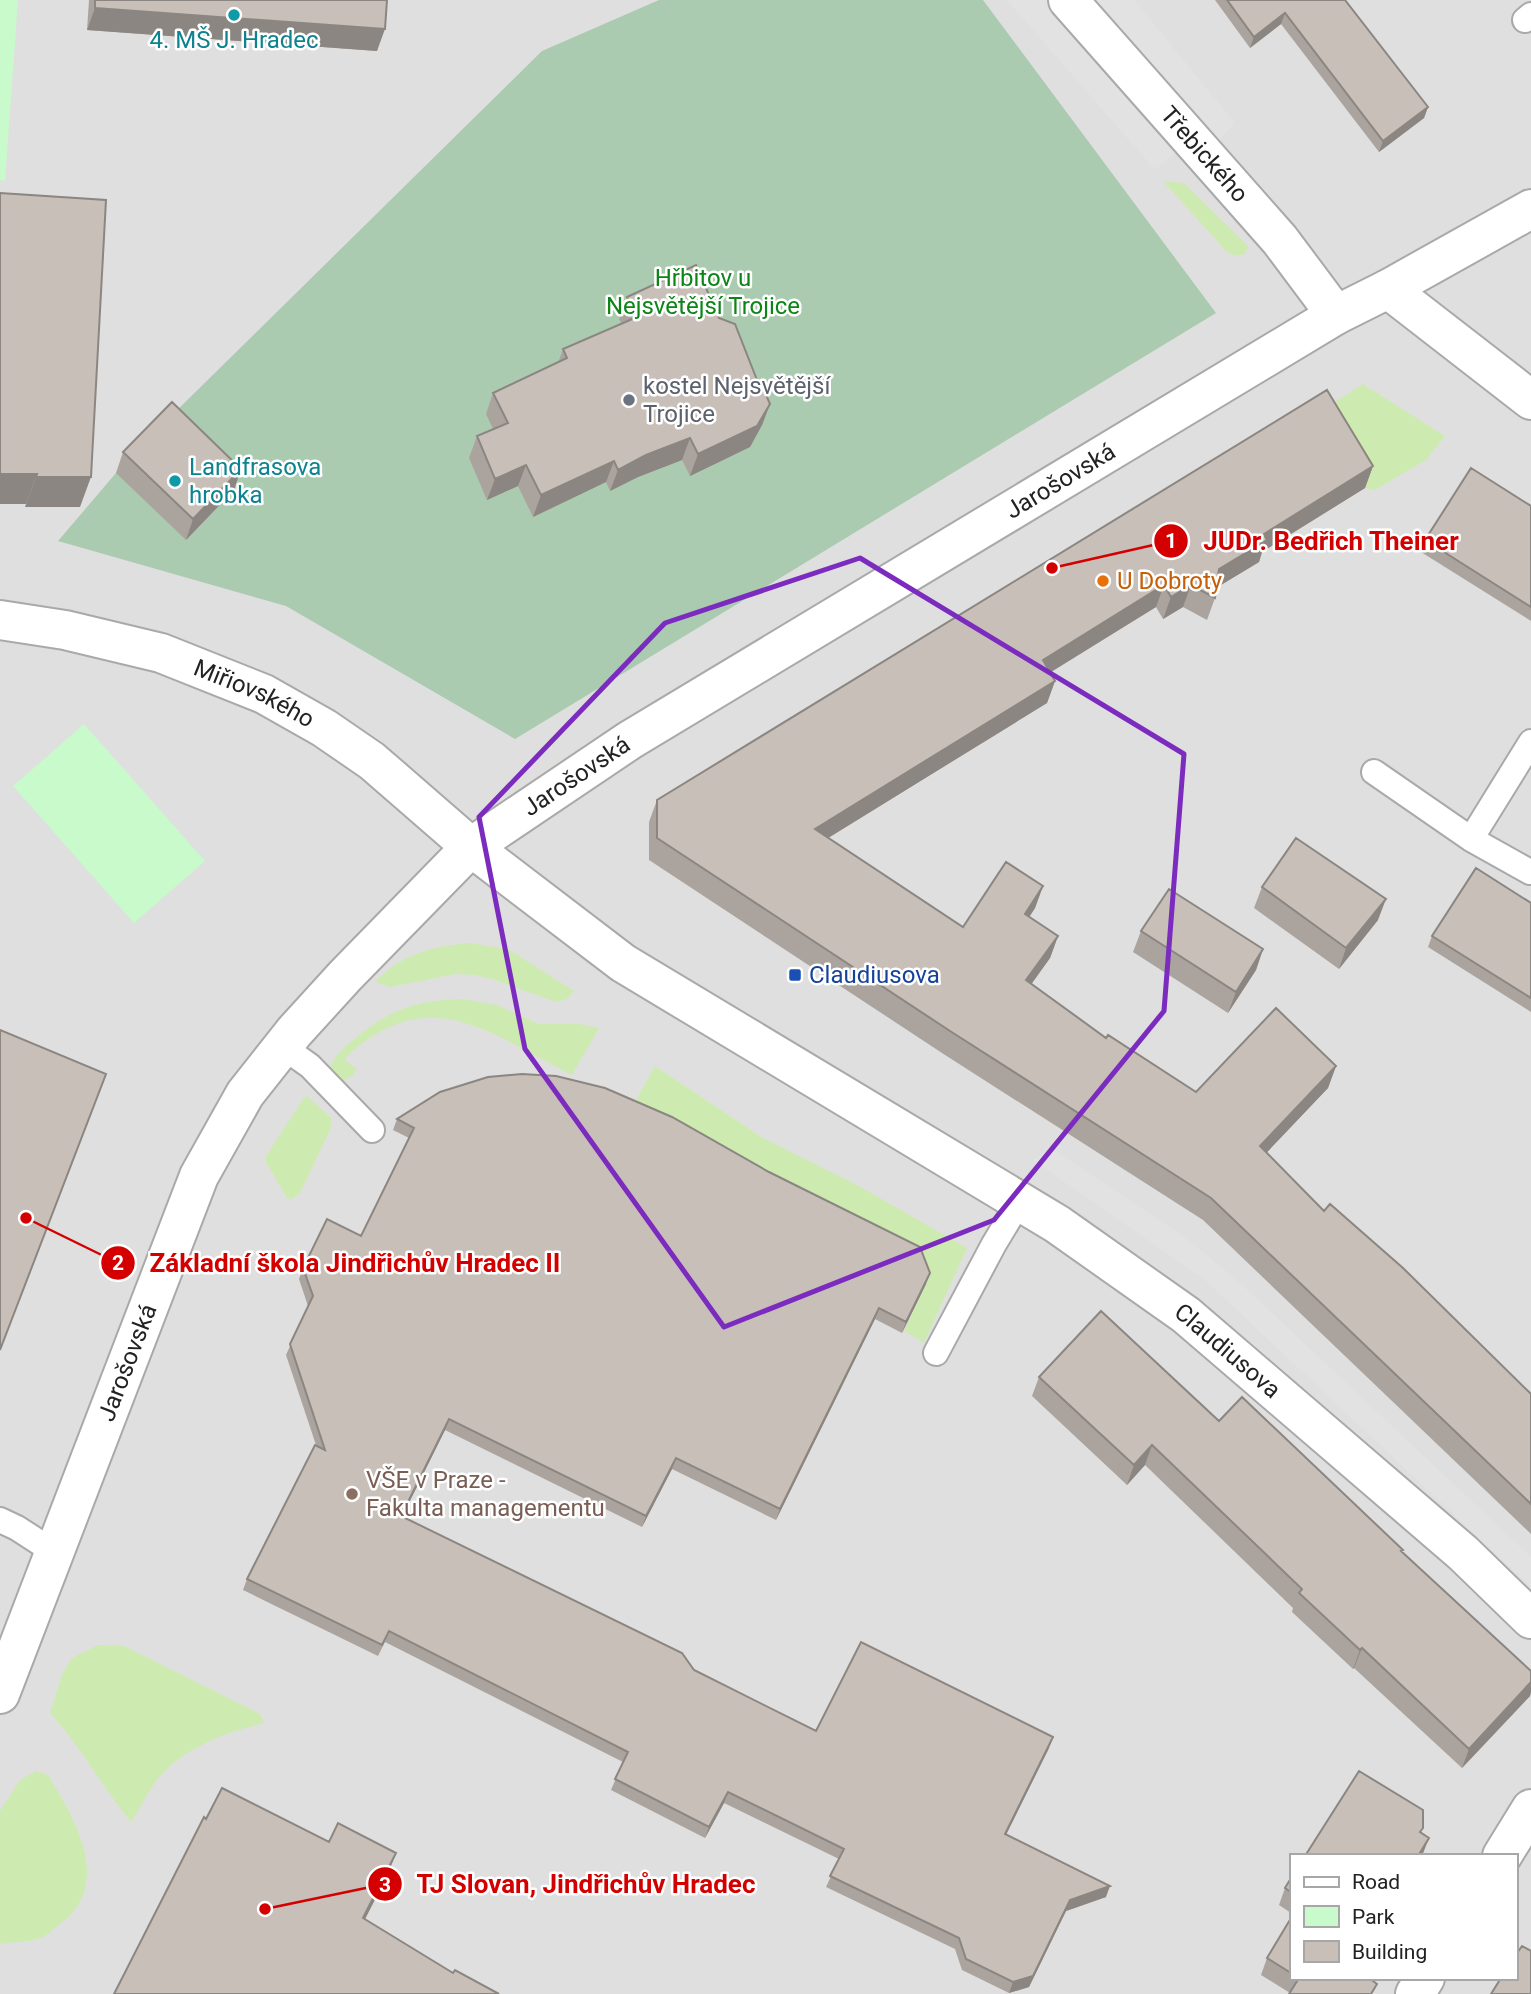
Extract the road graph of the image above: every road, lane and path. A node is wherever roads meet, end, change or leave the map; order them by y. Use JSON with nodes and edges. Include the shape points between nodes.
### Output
{"nodes":[{"id":1,"x":1068,"y":0,"type":"edge"},
{"id":2,"x":1531,"y":209,"type":"edge"},
{"id":3,"x":1388,"y":289,"type":"junction"},
{"id":4,"x":1336,"y":315,"type":"junction"},
{"id":5,"x":1531,"y":400,"type":"edge"},
{"id":6,"x":0,"y":620,"type":"edge"},
{"id":7,"x":1531,"y":742,"type":"edge"},
{"id":8,"x":1374,"y":772,"type":"dead end"},
{"id":9,"x":1471,"y":839,"type":"junction"},
{"id":10,"x":471,"y":847,"type":"junction"},
{"id":11,"x":1530,"y":872,"type":"edge"},
{"id":12,"x":282,"y":1046,"type":"junction"},
{"id":13,"x":372,"y":1130,"type":"dead end"},
{"id":14,"x":1020,"y":1201,"type":"junction"},
{"id":15,"x":936,"y":1353,"type":"dead end"},
{"id":16,"x":0,"y":1520,"type":"edge"},
{"id":17,"x":54,"y":1552,"type":"junction"},
{"id":18,"x":1531,"y":1619,"type":"edge"},
{"id":19,"x":0,"y":1694,"type":"edge"},
{"id":20,"x":1531,"y":1809,"type":"edge"},
{"id":21,"x":1503,"y":1854,"type":"edge"}],
"edges":[{"from":1,"to":4,"type":"street","name":"Třebického","via":[[1280,240]]},
{"from":2,"to":3,"type":"street","name":"Jarošovská"},
{"from":3,"to":4,"type":"street","name":"Jarošovská"},
{"from":3,"to":5,"type":"street"},
{"from":4,"to":10,"type":"street","name":"Jarošovská","via":[[631,740]]},
{"from":6,"to":10,"type":"street","name":"Miřiovského","via":[[161,653],[264,694],[372,761]]},
{"from":7,"to":9,"type":"lane"},
{"from":8,"to":9,"type":"lane"},
{"from":9,"to":11,"type":"lane"},
{"from":10,"to":12,"type":"street","name":"Jarošovská"},
{"from":10,"to":14,"type":"street","name":"Claudiusova","via":[[623,963]]},
{"from":12,"to":13,"type":"lane","via":[[310,1066]]},
{"from":12,"to":17,"type":"street","name":"Jarošovská","via":[[245,1094],[199,1176]]},
{"from":14,"to":15,"type":"lane"},
{"from":14,"to":18,"type":"street","name":"Claudiusova","via":[[1186,1315],[1463,1553]]},
{"from":16,"to":17,"type":"lane"},
{"from":17,"to":19,"type":"street","name":"Jarošovská"},
{"from":20,"to":21,"type":"street"}]}
